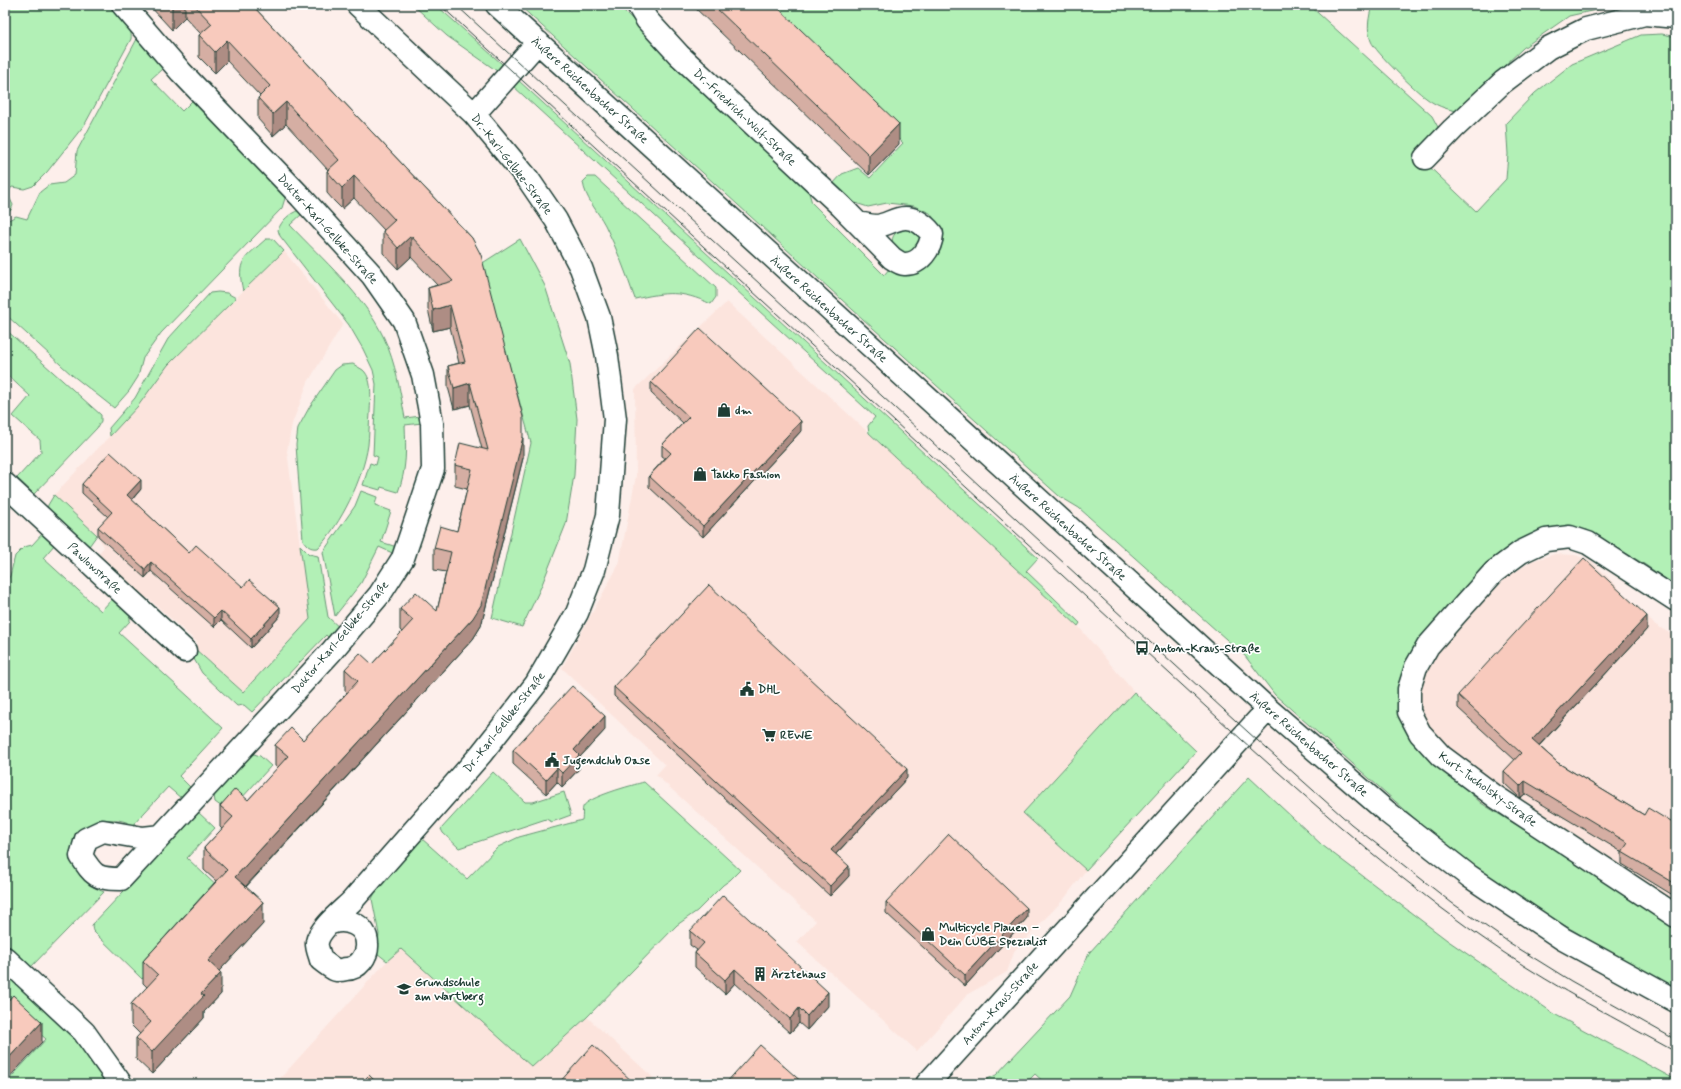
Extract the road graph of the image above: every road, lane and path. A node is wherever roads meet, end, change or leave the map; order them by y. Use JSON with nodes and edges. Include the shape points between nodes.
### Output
{"nodes":[{"id":1,"x":123,"y":5,"type":"edge"},
{"id":2,"x":358,"y":5,"type":"edge"},
{"id":3,"x":497,"y":5,"type":"edge"},
{"id":4,"x":638,"y":5,"type":"edge"},
{"id":5,"x":1676,"y":17,"type":"edge"},
{"id":6,"x":538,"y":42,"type":"junction"},
{"id":7,"x":474,"y":114,"type":"junction"},
{"id":8,"x":1425,"y":158,"type":"dead end"},
{"id":9,"x":858,"y":223,"type":"dead end"},
{"id":10,"x":5,"y":484,"type":"edge"},
{"id":11,"x":1676,"y":600,"type":"edge"},
{"id":12,"x":185,"y":652,"type":"dead end"},
{"id":13,"x":1268,"y":709,"type":"junction"},
{"id":14,"x":161,"y":836,"type":"dead end"},
{"id":15,"x":352,"y":900,"type":"junction"},
{"id":16,"x":1676,"y":916,"type":"edge"},
{"id":17,"x":331,"y":923,"type":"junction"},
{"id":18,"x":362,"y":930,"type":"junction"},
{"id":19,"x":5,"y":958,"type":"edge"},
{"id":20,"x":1676,"y":1001,"type":"edge"},
{"id":21,"x":121,"y":1084,"type":"edge"},
{"id":22,"x":927,"y":1084,"type":"edge"}],
"edges":[{"from":1,"to":14,"type":"street","name":"Doktor-Karl-Gelbke-Straße","via":[[181,72],[372,275],[404,321],[423,375],[432,423],[433,469],[403,558],[380,594],[331,652]]},
{"from":2,"to":7,"type":"street","name":"Dr.-Karl-Gelbke-Straße"},
{"from":3,"to":6,"type":"street","name":"Äußere Reichenbacher Straße"},
{"from":4,"to":9,"type":"street","name":"Dr.-Friedrich-Wolf-Straße","via":[[647,20],[679,54]]},
{"from":5,"to":8,"type":"street","via":[[1645,14],[1586,28],[1548,48],[1503,82]]},
{"from":6,"to":7,"type":"street"},
{"from":6,"to":13,"type":"street","name":"Äußere Reichenbacher Straße"},
{"from":7,"to":15,"type":"street","name":"Dr.-Karl-Gelbke-Straße","via":[[528,179],[556,220],[581,268],[599,317],[616,419],[608,514],[594,570],[577,613],[536,684],[481,754]]},
{"from":10,"to":12,"type":"street","name":"Pawlowstraße"},
{"from":11,"to":16,"type":"street","name":"Kurt-Tucholsky-Straße","via":[[1588,543],[1570,538],[1546,540],[1521,552],[1494,572],[1428,646],[1416,667],[1409,689],[1409,712],[1420,733],[1441,756],[1496,797]]},
{"from":13,"to":20,"type":"street","name":"Äußere Reichenbacher Straße","via":[[1388,812],[1470,876],[1563,939]]},
{"from":13,"to":22,"type":"street","name":"Anton-Kraus-Straße"},
{"from":15,"to":17,"type":"street"},
{"from":15,"to":18,"type":"street"},
{"from":17,"to":18,"type":"street","via":[[337,920],[350,921]]},
{"from":17,"to":18,"type":"street","via":[[322,929],[317,942],[321,960],[335,970],[352,969],[363,960],[367,944]]},
{"from":19,"to":21,"type":"street","via":[[84,1032]]}]}
